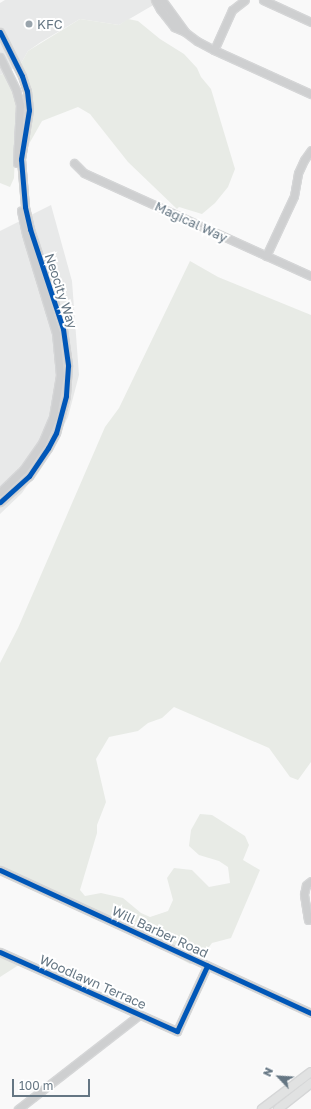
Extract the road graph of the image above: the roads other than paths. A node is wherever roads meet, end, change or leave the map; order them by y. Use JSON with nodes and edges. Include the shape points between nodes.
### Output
{"nodes":[{"id":1,"x":155,"y":0,"type":"edge"},
{"id":2,"x":162,"y":0,"type":"edge"},
{"id":3,"x":245,"y":0,"type":"edge"},
{"id":4,"x":263,"y":0,"type":"edge"},
{"id":5,"x":311,"y":22,"type":"edge"},
{"id":6,"x":0,"y":32,"type":"edge"},
{"id":7,"x":185,"y":32,"type":"junction"},
{"id":8,"x":214,"y":50,"type":"junction"},
{"id":9,"x":0,"y":57,"type":"edge"},
{"id":10,"x":311,"y":94,"type":"edge"},
{"id":11,"x":311,"y":150,"type":"edge"},
{"id":12,"x":74,"y":163,"type":"dead end"},
{"id":13,"x":266,"y":256,"type":"junction"},
{"id":14,"x":311,"y":276,"type":"edge"},
{"id":15,"x":14,"y":480,"type":"junction"},
{"id":16,"x":19,"y":486,"type":"junction"},
{"id":17,"x":0,"y":492,"type":"edge"},
{"id":18,"x":0,"y":502,"type":"edge"},
{"id":19,"x":0,"y":870,"type":"edge"},
{"id":20,"x":311,"y":881,"type":"edge"},
{"id":21,"x":308,"y":920,"type":"dead end"},
{"id":22,"x":0,"y":952,"type":"edge"},
{"id":23,"x":207,"y":966,"type":"junction"},
{"id":24,"x":311,"y":1013,"type":"edge"},
{"id":25,"x":139,"y":1015,"type":"junction"},
{"id":26,"x":311,"y":1072,"type":"edge"},
{"id":27,"x":311,"y":1083,"type":"edge"},
{"id":28,"x":18,"y":1109,"type":"edge"},
{"id":29,"x":262,"y":1109,"type":"edge"},
{"id":30,"x":278,"y":1109,"type":"edge"}],
"edges":[{"from":1,"to":7,"type":"street","via":[[174,26]]},
{"from":2,"to":7,"type":"street"},
{"from":3,"to":8,"type":"street","via":[[232,10]]},
{"from":4,"to":5,"type":"street"},
{"from":6,"to":16,"type":"street","name":"Neocity Way","via":[[24,82],[29,101],[21,159],[25,210],[63,329],[68,366],[66,396],[56,433],[39,463]]},
{"from":7,"to":8,"type":"street"},
{"from":8,"to":10,"type":"street"},
{"from":9,"to":15,"type":"street","name":"Neocity Way","via":[[16,90],[20,105],[17,160],[20,208],[56,333],[60,374],[57,400],[48,430],[32,459]]},
{"from":11,"to":13,"type":"street","via":[[298,173],[294,196]]},
{"from":12,"to":13,"type":"street","name":"Magical Way","via":[[84,173]]},
{"from":13,"to":14,"type":"street","name":"Magical Way"},
{"from":15,"to":16,"type":"street"},
{"from":15,"to":17,"type":"street","name":"Neocity Way"},
{"from":16,"to":18,"type":"street","name":"Neocity Way"},
{"from":19,"to":23,"type":"street","name":"Will Barber Road"},
{"from":20,"to":21,"type":"street","via":[[306,885],[304,894]]},
{"from":22,"to":25,"type":"street","name":"Woodlawn Terrace"},
{"from":23,"to":24,"type":"street","name":"Will Barber Road"},
{"from":23,"to":25,"type":"street","name":"Woodlawn Terrace","via":[[177,1031]]},
{"from":25,"to":28,"type":"street"},
{"from":26,"to":29,"type":"main road"},
{"from":27,"to":30,"type":"main road"}]}
